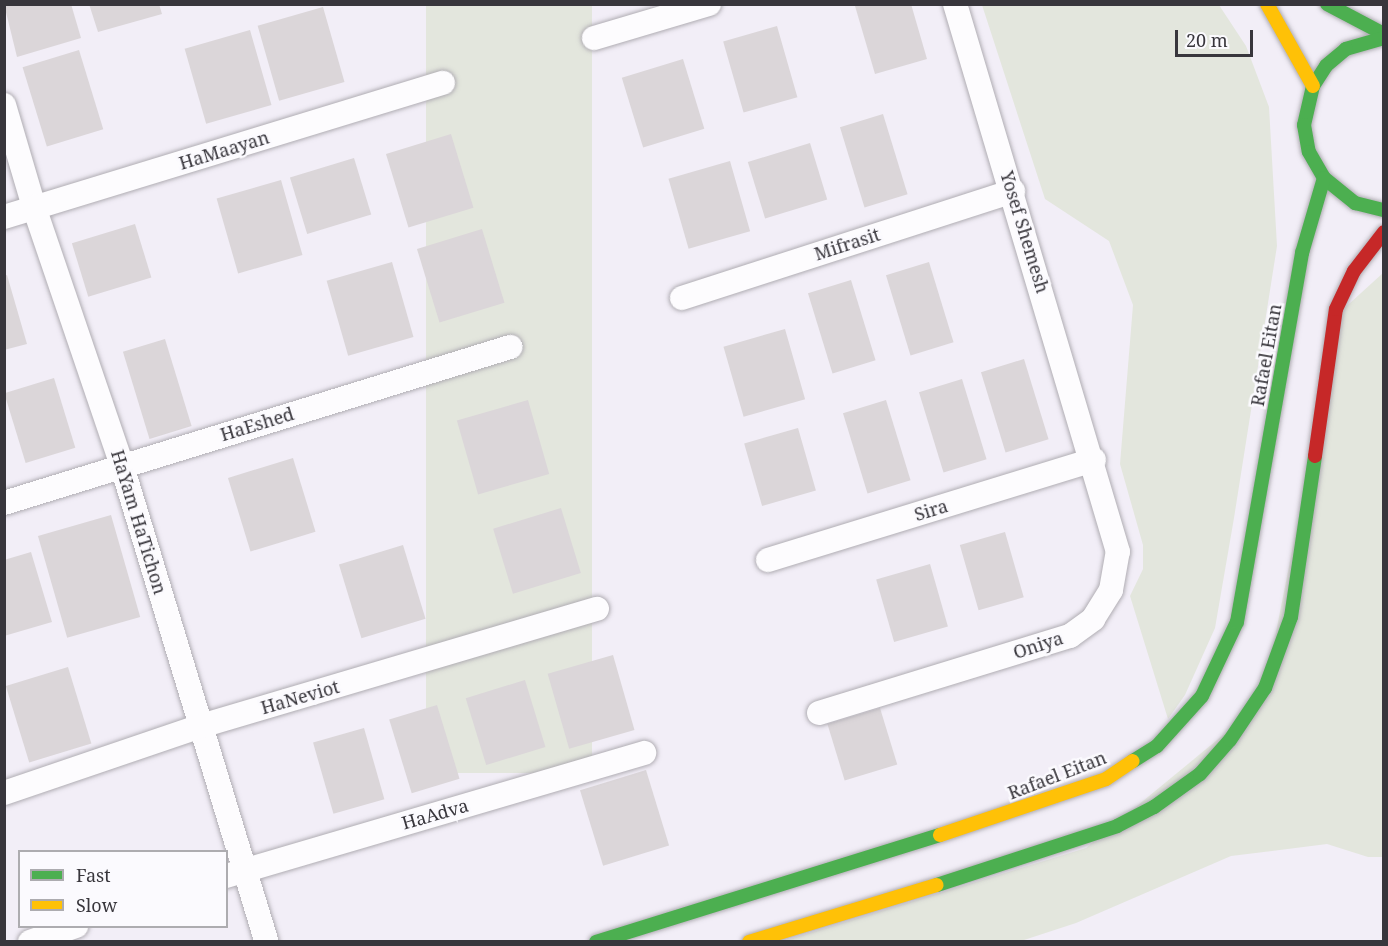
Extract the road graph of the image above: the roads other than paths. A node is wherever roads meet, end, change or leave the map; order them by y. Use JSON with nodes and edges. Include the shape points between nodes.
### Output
{"nodes":[{"id":1,"x":709,"y":4,"type":"edge"},
{"id":2,"x":955,"y":4,"type":"edge"},
{"id":3,"x":1267,"y":4,"type":"edge"},
{"id":4,"x":1327,"y":4,"type":"edge"},
{"id":5,"x":1383,"y":36,"type":"edge"},
{"id":6,"x":594,"y":38,"type":"dead end"},
{"id":7,"x":443,"y":83,"type":"dead end"},
{"id":8,"x":1313,"y":86,"type":"junction"},
{"id":9,"x":4,"y":105,"type":"edge"},
{"id":10,"x":1324,"y":178,"type":"junction"},
{"id":11,"x":1013,"y":191,"type":"junction"},
{"id":12,"x":34,"y":207,"type":"junction"},
{"id":13,"x":1383,"y":210,"type":"edge"},
{"id":14,"x":4,"y":217,"type":"edge"},
{"id":15,"x":1383,"y":232,"type":"edge"},
{"id":16,"x":682,"y":298,"type":"dead end"},
{"id":17,"x":510,"y":347,"type":"dead end"},
{"id":18,"x":1094,"y":460,"type":"junction"},
{"id":19,"x":122,"y":466,"type":"junction"},
{"id":20,"x":4,"y":503,"type":"edge"},
{"id":21,"x":768,"y":560,"type":"dead end"},
{"id":22,"x":597,"y":609,"type":"dead end"},
{"id":23,"x":819,"y":713,"type":"dead end"},
{"id":24,"x":201,"y":726,"type":"junction"},
{"id":25,"x":644,"y":753,"type":"dead end"},
{"id":26,"x":4,"y":793,"type":"edge"},
{"id":27,"x":235,"y":873,"type":"edge"},
{"id":28,"x":72,"y":928,"type":"edge"},
{"id":29,"x":30,"y":942,"type":"edge"},
{"id":30,"x":267,"y":942,"type":"edge"},
{"id":31,"x":596,"y":942,"type":"edge"},
{"id":32,"x":749,"y":942,"type":"edge"}],
"edges":[{"from":1,"to":6,"type":"street"},
{"from":2,"to":11,"type":"street","name":"Yosef Shemesh"},
{"from":3,"to":8,"type":"street"},
{"from":4,"to":5,"type":"street"},
{"from":5,"to":8,"type":"street","via":[[1346,49],[1326,66]]},
{"from":7,"to":12,"type":"street","name":"HaMaayan"},
{"from":8,"to":10,"type":"street","via":[[1304,125],[1309,152]]},
{"from":9,"to":12,"type":"street","name":"HaYam HaTichon"},
{"from":10,"to":13,"type":"street","via":[[1355,203]]},
{"from":10,"to":31,"type":"street","name":"Rafael Eitan","via":[[1302,253],[1237,622],[1202,696],[1157,746],[1106,779],[1029,807]]},
{"from":11,"to":16,"type":"street","name":"Mifrasit"},
{"from":11,"to":18,"type":"street","name":"Yosef Shemesh"},
{"from":12,"to":14,"type":"street","name":"HaMaayan"},
{"from":12,"to":19,"type":"street","name":"HaYam HaTichon"},
{"from":15,"to":32,"type":"street","via":[[1354,270],[1336,309],[1291,617],[1265,688],[1230,740],[1200,774],[1154,807],[1066,845]]},
{"from":17,"to":19,"type":"street","name":"HaEshed"},
{"from":18,"to":21,"type":"street","name":"Sira"},
{"from":18,"to":23,"type":"street","name":"Oniya","via":[[1118,552],[1111,590],[1093,619],[1070,636]]},
{"from":19,"to":20,"type":"street","name":"HaEshed"},
{"from":19,"to":24,"type":"street","name":"HaYam HaTichon"},
{"from":22,"to":24,"type":"street","name":"HaNeviot"},
{"from":24,"to":26,"type":"street","name":"HaNeviot"},
{"from":24,"to":27,"type":"street","name":"HaYam HaTichon"},
{"from":25,"to":27,"type":"street","name":"HaAdva"},
{"from":27,"to":30,"type":"street","name":"HaYam HaTichon"},
{"from":28,"to":29,"type":"street"}]}
